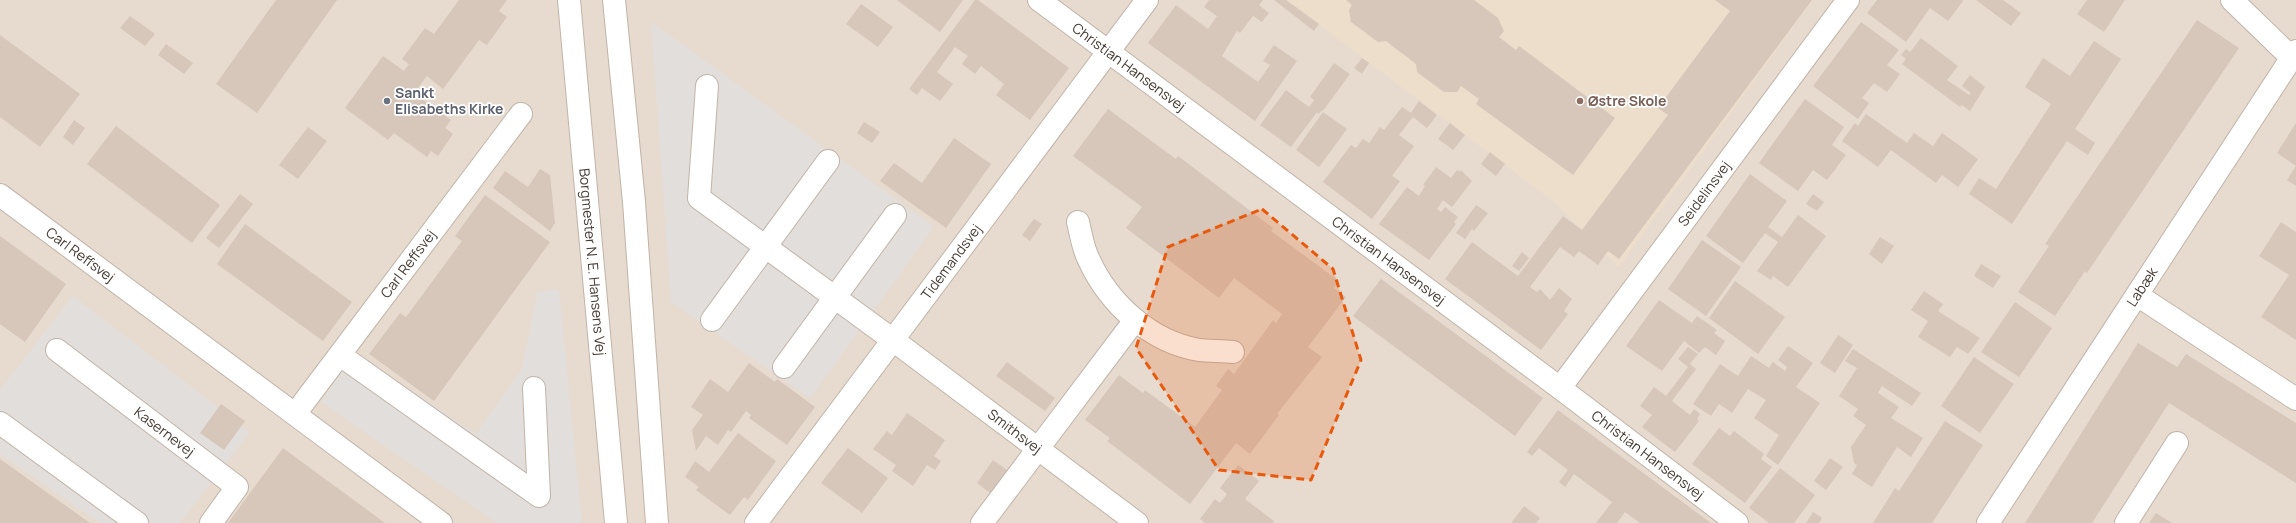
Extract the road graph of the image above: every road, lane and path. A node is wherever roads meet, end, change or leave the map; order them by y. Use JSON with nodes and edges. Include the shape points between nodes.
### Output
{"nodes":[{"id":1,"x":569,"y":0,"type":"edge"},
{"id":2,"x":614,"y":0,"type":"edge"},
{"id":3,"x":1039,"y":0,"type":"edge"},
{"id":4,"x":1147,"y":0,"type":"edge"},
{"id":5,"x":1848,"y":0,"type":"edge"},
{"id":6,"x":2232,"y":0,"type":"edge"},
{"id":7,"x":1108,"y":52,"type":"junction"},
{"id":8,"x":2294,"y":54,"type":"edge"},
{"id":9,"x":707,"y":86,"type":"dead end"},
{"id":10,"x":521,"y":114,"type":"dead end"},
{"id":11,"x":828,"y":161,"type":"dead end"},
{"id":12,"x":0,"y":195,"type":"edge"},
{"id":13,"x":895,"y":215,"type":"dead end"},
{"id":14,"x":1078,"y":222,"type":"dead end"},
{"id":15,"x":765,"y":247,"type":"junction"},
{"id":16,"x":2137,"y":295,"type":"junction"},
{"id":17,"x":834,"y":297,"type":"junction"},
{"id":18,"x":712,"y":320,"type":"dead end"},
{"id":19,"x":1135,"y":320,"type":"junction"},
{"id":20,"x":893,"y":340,"type":"junction"},
{"id":21,"x":57,"y":350,"type":"dead end"},
{"id":22,"x":1233,"y":352,"type":"dead end"},
{"id":23,"x":340,"y":355,"type":"junction"},
{"id":24,"x":784,"y":367,"type":"dead end"},
{"id":25,"x":534,"y":388,"type":"dead end"},
{"id":26,"x":1560,"y":388,"type":"junction"},
{"id":27,"x":2296,"y":399,"type":"edge"},
{"id":28,"x":295,"y":414,"type":"junction"},
{"id":29,"x":0,"y":423,"type":"edge"},
{"id":30,"x":2177,"y":443,"type":"dead end"},
{"id":31,"x":1038,"y":449,"type":"junction"},
{"id":32,"x":137,"y":523,"type":"edge"},
{"id":33,"x":211,"y":523,"type":"edge"},
{"id":34,"x":441,"y":523,"type":"edge"},
{"id":35,"x":616,"y":523,"type":"edge"},
{"id":36,"x":657,"y":523,"type":"edge"},
{"id":37,"x":756,"y":523,"type":"edge"},
{"id":38,"x":982,"y":523,"type":"edge"},
{"id":39,"x":1137,"y":523,"type":"edge"},
{"id":40,"x":1737,"y":523,"type":"edge"},
{"id":41,"x":1988,"y":523,"type":"edge"},
{"id":42,"x":2126,"y":523,"type":"edge"}],
"edges":[{"from":1,"to":35,"type":"street","name":"Borgmester N. E. Hansens Vej"},
{"from":2,"to":36,"type":"street","via":[[634,202]]},
{"from":3,"to":7,"type":"street","name":"Christian Hansensvej"},
{"from":4,"to":7,"type":"street","name":"Tidemandsvej"},
{"from":5,"to":26,"type":"street","name":"Seidelinsvej"},
{"from":6,"to":8,"type":"street"},
{"from":7,"to":20,"type":"street","name":"Tidemandsvej"},
{"from":7,"to":26,"type":"street","name":"Christian Hansensvej"},
{"from":8,"to":16,"type":"street","name":"Labæk"},
{"from":9,"to":15,"type":"street","name":"Smithsvej","via":[[699,198]]},
{"from":10,"to":23,"type":"street","name":"Carl Reffsvej"},
{"from":11,"to":15,"type":"street"},
{"from":12,"to":28,"type":"street","name":"Carl Reffsvej"},
{"from":13,"to":17,"type":"street"},
{"from":14,"to":19,"type":"street","via":[[1092,266],[1108,293]]},
{"from":15,"to":17,"type":"street","name":"Smithsvej"},
{"from":15,"to":18,"type":"street"},
{"from":16,"to":27,"type":"street"},
{"from":16,"to":41,"type":"street","name":"Labæk"},
{"from":17,"to":20,"type":"street","name":"Smithsvej"},
{"from":17,"to":24,"type":"street"},
{"from":19,"to":22,"type":"street","via":[[1165,339],[1198,350]]},
{"from":19,"to":31,"type":"street"},
{"from":20,"to":31,"type":"street","name":"Smithsvej"},
{"from":20,"to":37,"type":"street","name":"Tidemandsvej"},
{"from":21,"to":33,"type":"street","name":"Kasernevej","via":[[237,487]]},
{"from":23,"to":25,"type":"street","via":[[539,496]]},
{"from":23,"to":28,"type":"street","name":"Carl Reffsvej"},
{"from":26,"to":40,"type":"street","name":"Christian Hansensvej"},
{"from":28,"to":34,"type":"street","name":"Carl Reffsvej"},
{"from":29,"to":32,"type":"street"},
{"from":30,"to":42,"type":"street"},
{"from":31,"to":38,"type":"street"},
{"from":31,"to":39,"type":"street","name":"Smithsvej"}]}
